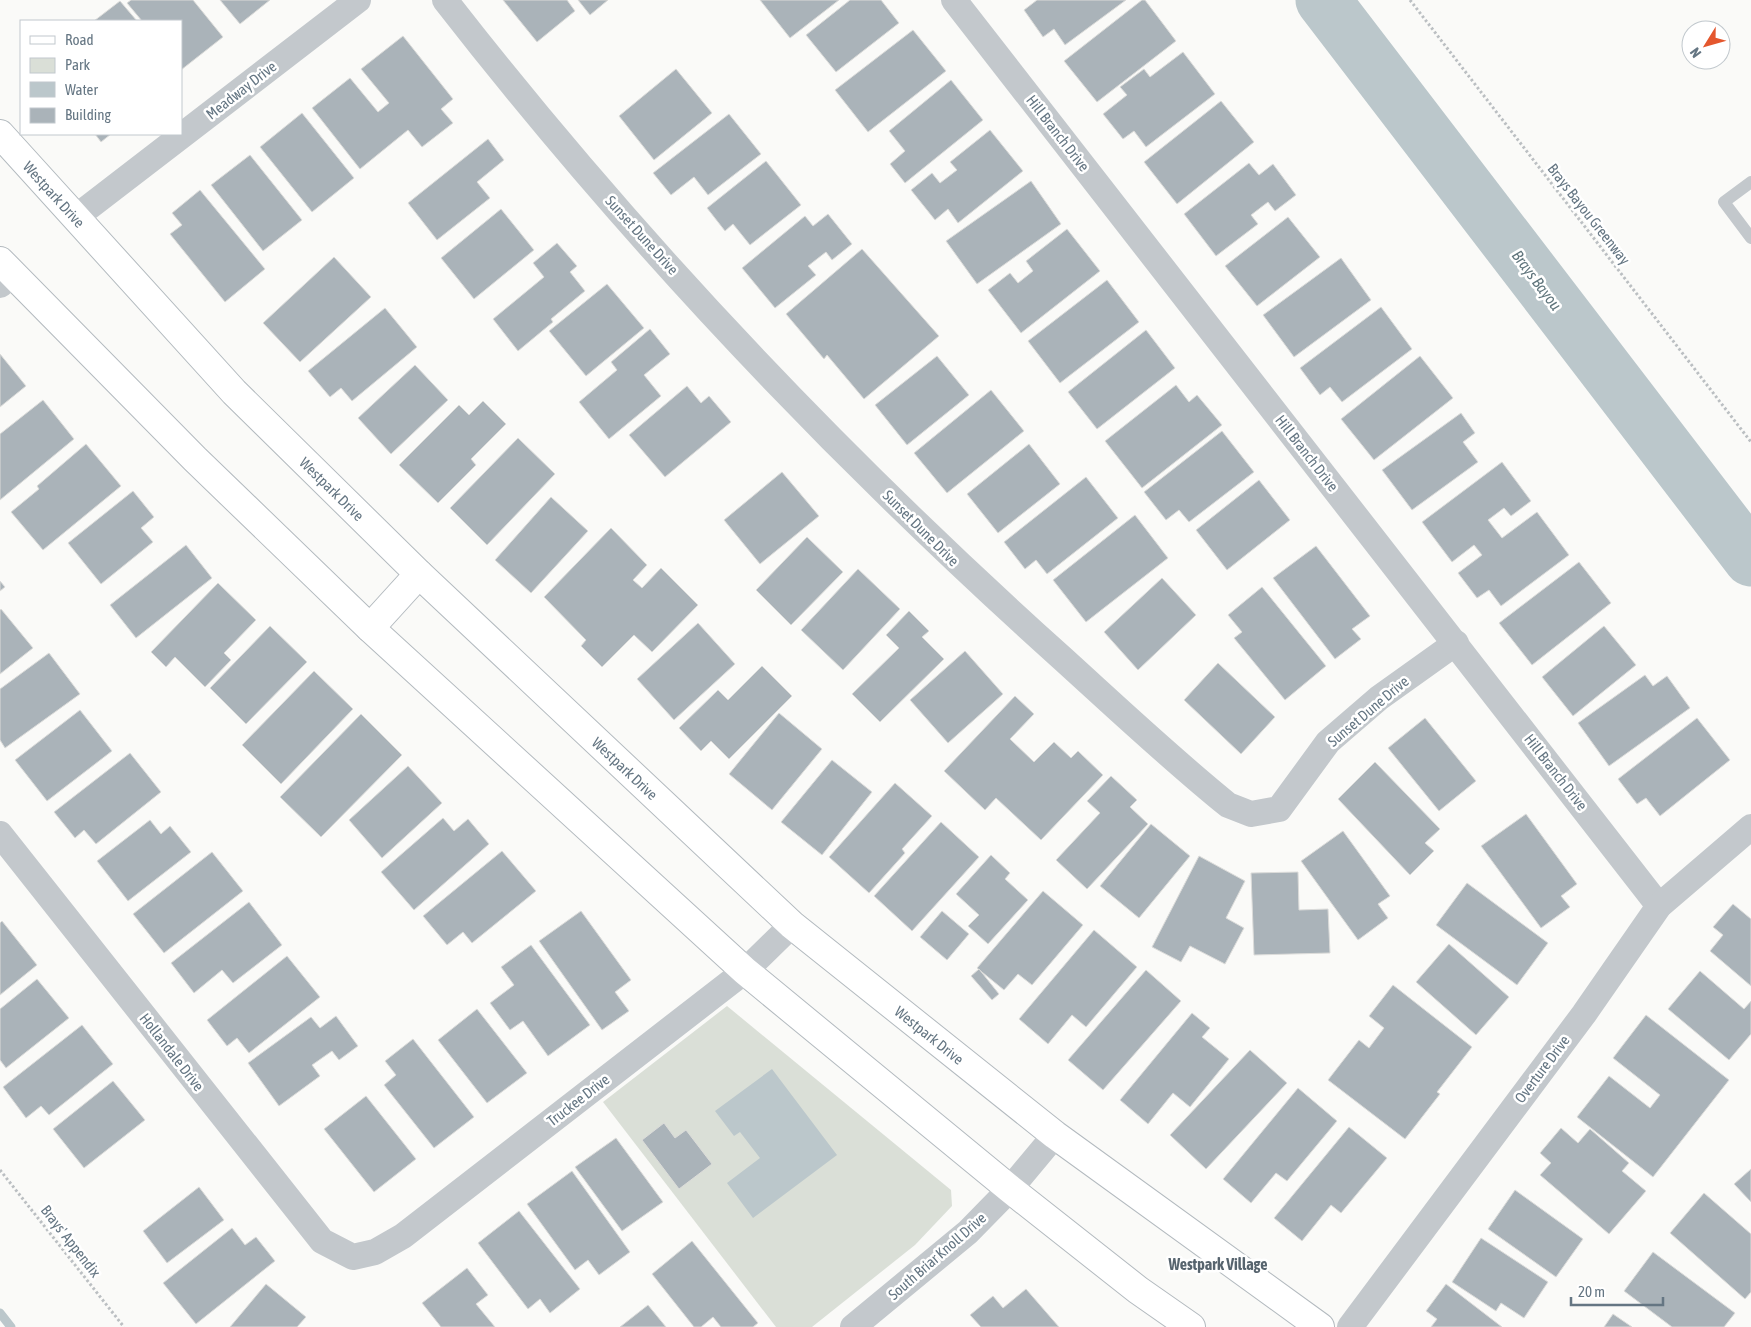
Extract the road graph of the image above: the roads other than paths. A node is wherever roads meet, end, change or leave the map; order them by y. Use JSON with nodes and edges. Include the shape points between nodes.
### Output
{"nodes":[{"id":1,"x":358,"y":0,"type":"edge"},
{"id":2,"x":445,"y":0,"type":"edge"},
{"id":3,"x":954,"y":0,"type":"edge"},
{"id":4,"x":0,"y":134,"type":"edge"},
{"id":5,"x":1751,"y":182,"type":"edge"},
{"id":6,"x":76,"y":217,"type":"junction"},
{"id":7,"x":1751,"y":238,"type":"edge"},
{"id":8,"x":4,"y":274,"type":"edge"},
{"id":9,"x":419,"y":574,"type":"junction"},
{"id":10,"x":370,"y":628,"type":"junction"},
{"id":11,"x":1456,"y":643,"type":"junction"},
{"id":12,"x":1751,"y":827,"type":"edge"},
{"id":13,"x":0,"y":834,"type":"edge"},
{"id":14,"x":1659,"y":906,"type":"junction"},
{"id":15,"x":792,"y":925,"type":"junction"},
{"id":16,"x":746,"y":971,"type":"junction"},
{"id":17,"x":1055,"y":1136,"type":"junction"},
{"id":18,"x":1010,"y":1190,"type":"junction"},
{"id":19,"x":353,"y":1257,"type":"joint"},
{"id":20,"x":853,"y":1327,"type":"edge"},
{"id":21,"x":1191,"y":1327,"type":"edge"},
{"id":22,"x":1320,"y":1327,"type":"edge"},
{"id":23,"x":1350,"y":1327,"type":"edge"}],
"edges":[{"from":1,"to":6,"type":"street","name":"Meadway Drive"},
{"from":2,"to":11,"type":"street","name":"Sunset Dune Drive","via":[[498,69],[612,202],[759,366],[972,578],[1228,805],[1251,814],[1279,809],[1328,742],[1379,698]]},
{"from":3,"to":11,"type":"street","name":"Hill Branch Drive"},
{"from":4,"to":6,"type":"main road","name":"Westpark Drive"},
{"from":5,"to":7,"type":"lane","via":[[1724,202]]},
{"from":6,"to":9,"type":"main road","name":"Westpark Drive","via":[[234,392]]},
{"from":8,"to":10,"type":"main road"},
{"from":9,"to":10,"type":"main road"},
{"from":9,"to":15,"type":"main road","name":"Westpark Drive"},
{"from":10,"to":16,"type":"main road"},
{"from":11,"to":14,"type":"street","name":"Hill Branch Drive"},
{"from":12,"to":14,"type":"street","name":"Overture Drive"},
{"from":13,"to":19,"type":"street","name":"Hollandale Drive","via":[[322,1241]]},
{"from":14,"to":23,"type":"street","name":"Overture Drive","via":[[1584,1014]]},
{"from":15,"to":16,"type":"street","name":"Truckee Drive"},
{"from":15,"to":17,"type":"main road","name":"Westpark Drive"},
{"from":16,"to":18,"type":"main road"},
{"from":16,"to":19,"type":"street","name":"Truckee Drive","via":[[403,1236],[376,1252]]},
{"from":17,"to":18,"type":"street","name":"South Briar Knoll Drive"},
{"from":17,"to":22,"type":"main road","name":"Westpark Drive"},
{"from":18,"to":20,"type":"street","name":"South Briar Knoll Drive","via":[[968,1232]]},
{"from":18,"to":21,"type":"main road"}]}
